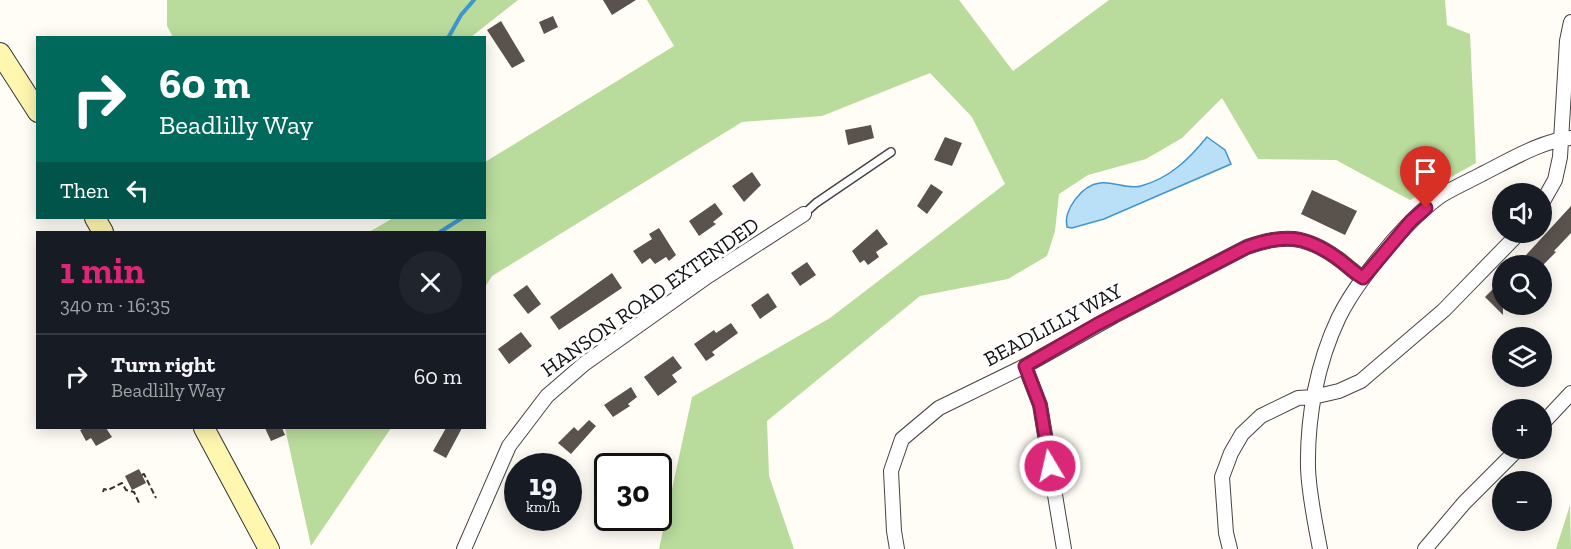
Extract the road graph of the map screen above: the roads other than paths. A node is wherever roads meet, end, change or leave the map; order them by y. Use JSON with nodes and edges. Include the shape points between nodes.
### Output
{"nodes":[{"id":1,"x":1571,"y":22,"type":"edge"},
{"id":2,"x":0,"y":53,"type":"edge"},
{"id":3,"x":36,"y":109,"type":"edge"},
{"id":4,"x":1566,"y":139,"type":"edge"},
{"id":5,"x":891,"y":152,"type":"dead end"},
{"id":6,"x":1552,"y":185,"type":"edge"},
{"id":7,"x":804,"y":214,"type":"joint"},
{"id":8,"x":1509,"y":243,"type":"edge"},
{"id":9,"x":1363,"y":278,"type":"junction"},
{"id":10,"x":1025,"y":366,"type":"junction"},
{"id":11,"x":1571,"y":393,"type":"edge"},
{"id":12,"x":1313,"y":397,"type":"junction"},
{"id":13,"x":1552,"y":413,"type":"edge"},
{"id":14,"x":205,"y":429,"type":"edge"},
{"id":15,"x":1508,"y":459,"type":"edge"},
{"id":16,"x":268,"y":549,"type":"edge"},
{"id":17,"x":464,"y":549,"type":"edge"},
{"id":18,"x":897,"y":549,"type":"edge"},
{"id":19,"x":1064,"y":549,"type":"edge"},
{"id":20,"x":1230,"y":549,"type":"edge"},
{"id":21,"x":1320,"y":549,"type":"edge"},
{"id":22,"x":1425,"y":549,"type":"edge"}],
"edges":[{"from":1,"to":4,"type":"street","via":[[1567,42]]},
{"from":2,"to":3,"type":"main road"},
{"from":4,"to":6,"type":"street"},
{"from":4,"to":9,"type":"street","via":[[1520,155],[1441,196],[1411,221]]},
{"from":5,"to":7,"type":"lane"},
{"from":7,"to":17,"type":"street","name":"HANSON ROAD EXTENDED","via":[[584,364],[548,396],[509,446]]},
{"from":8,"to":12,"type":"street","via":[[1444,310],[1361,381]]},
{"from":9,"to":10,"type":"street","name":"BEADLILLY WAY","via":[[1304,239],[1287,237],[1262,242],[1114,316]]},
{"from":9,"to":12,"type":"street","via":[[1340,317]]},
{"from":10,"to":18,"type":"street","name":"BEADLILLY WAY","via":[[939,408],[902,439],[891,471]]},
{"from":10,"to":19,"type":"street","via":[[1040,405]]},
{"from":11,"to":13,"type":"street"},
{"from":12,"to":20,"type":"street","via":[[1298,398],[1261,416],[1242,434],[1231,453],[1222,477]]},
{"from":12,"to":21,"type":"street","via":[[1308,466]]},
{"from":14,"to":16,"type":"main road"},
{"from":15,"to":22,"type":"street"}]}
